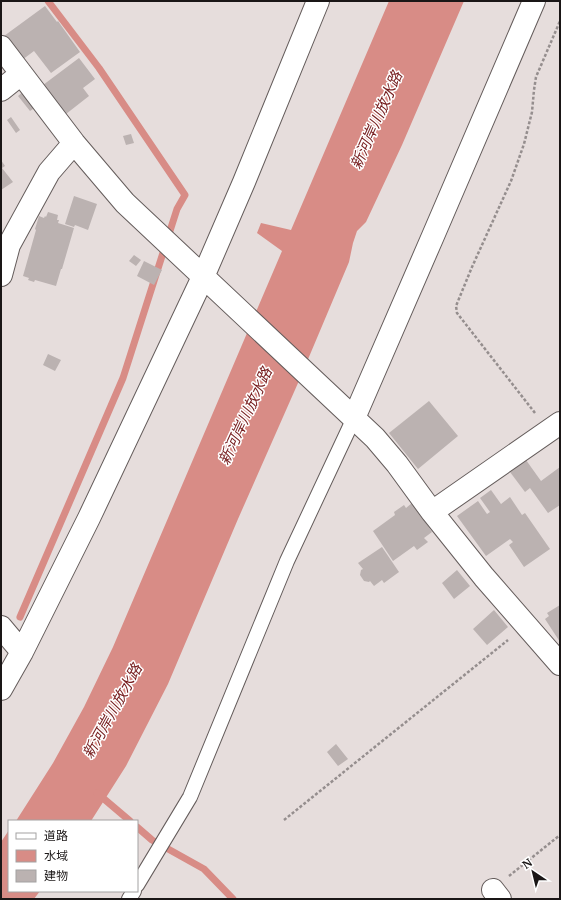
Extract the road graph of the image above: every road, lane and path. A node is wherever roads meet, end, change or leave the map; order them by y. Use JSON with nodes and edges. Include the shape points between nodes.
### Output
{"nodes":[{"id":1,"x":318,"y":1,"type":"edge"},
{"id":2,"x":534,"y":1,"type":"edge"},
{"id":3,"x":560,"y":21,"type":"edge"},
{"id":4,"x":1,"y":47,"type":"edge"},
{"id":5,"x":21,"y":74,"type":"junction"},
{"id":6,"x":1,"y":90,"type":"edge"},
{"id":7,"x":74,"y":143,"type":"junction"},
{"id":8,"x":1,"y":275,"type":"edge"},
{"id":9,"x":208,"y":282,"type":"junction"},
{"id":10,"x":348,"y":412,"type":"junction"},
{"id":11,"x":554,"y":427,"type":"edge"},
{"id":12,"x":432,"y":512,"type":"junction"},
{"id":13,"x":526,"y":626,"type":"junction"},
{"id":14,"x":1,"y":627,"type":"edge"},
{"id":15,"x":22,"y":652,"type":"junction"},
{"id":16,"x":560,"y":664,"type":"edge"},
{"id":17,"x":1,"y":689,"type":"edge"},
{"id":18,"x":284,"y":820,"type":"dead end"},
{"id":19,"x":560,"y":835,"type":"edge"},
{"id":20,"x":138,"y":883,"type":"edge"},
{"id":21,"x":497,"y":894,"type":"edge"}],
"edges":[{"from":1,"to":9,"type":"street","via":[[244,182]]},
{"from":2,"to":10,"type":"street","via":[[433,236]]},
{"from":3,"to":11,"type":"path","via":[[536,77],[532,112],[511,181],[456,306],[457,313]]},
{"from":4,"to":5,"type":"street"},
{"from":5,"to":6,"type":"street"},
{"from":5,"to":7,"type":"street"},
{"from":7,"to":8,"type":"street","via":[[49,172],[9,245]]},
{"from":7,"to":9,"type":"street","via":[[125,203]]},
{"from":9,"to":10,"type":"street"},
{"from":9,"to":15,"type":"street"},
{"from":10,"to":12,"type":"street","via":[[397,464]]},
{"from":10,"to":20,"type":"lane","via":[[190,796]]},
{"from":11,"to":12,"type":"street"},
{"from":12,"to":13,"type":"street"},
{"from":13,"to":16,"type":"street"},
{"from":13,"to":18,"type":"path"},
{"from":14,"to":15,"type":"street"},
{"from":15,"to":17,"type":"street"},
{"from":19,"to":21,"type":"path"}]}
